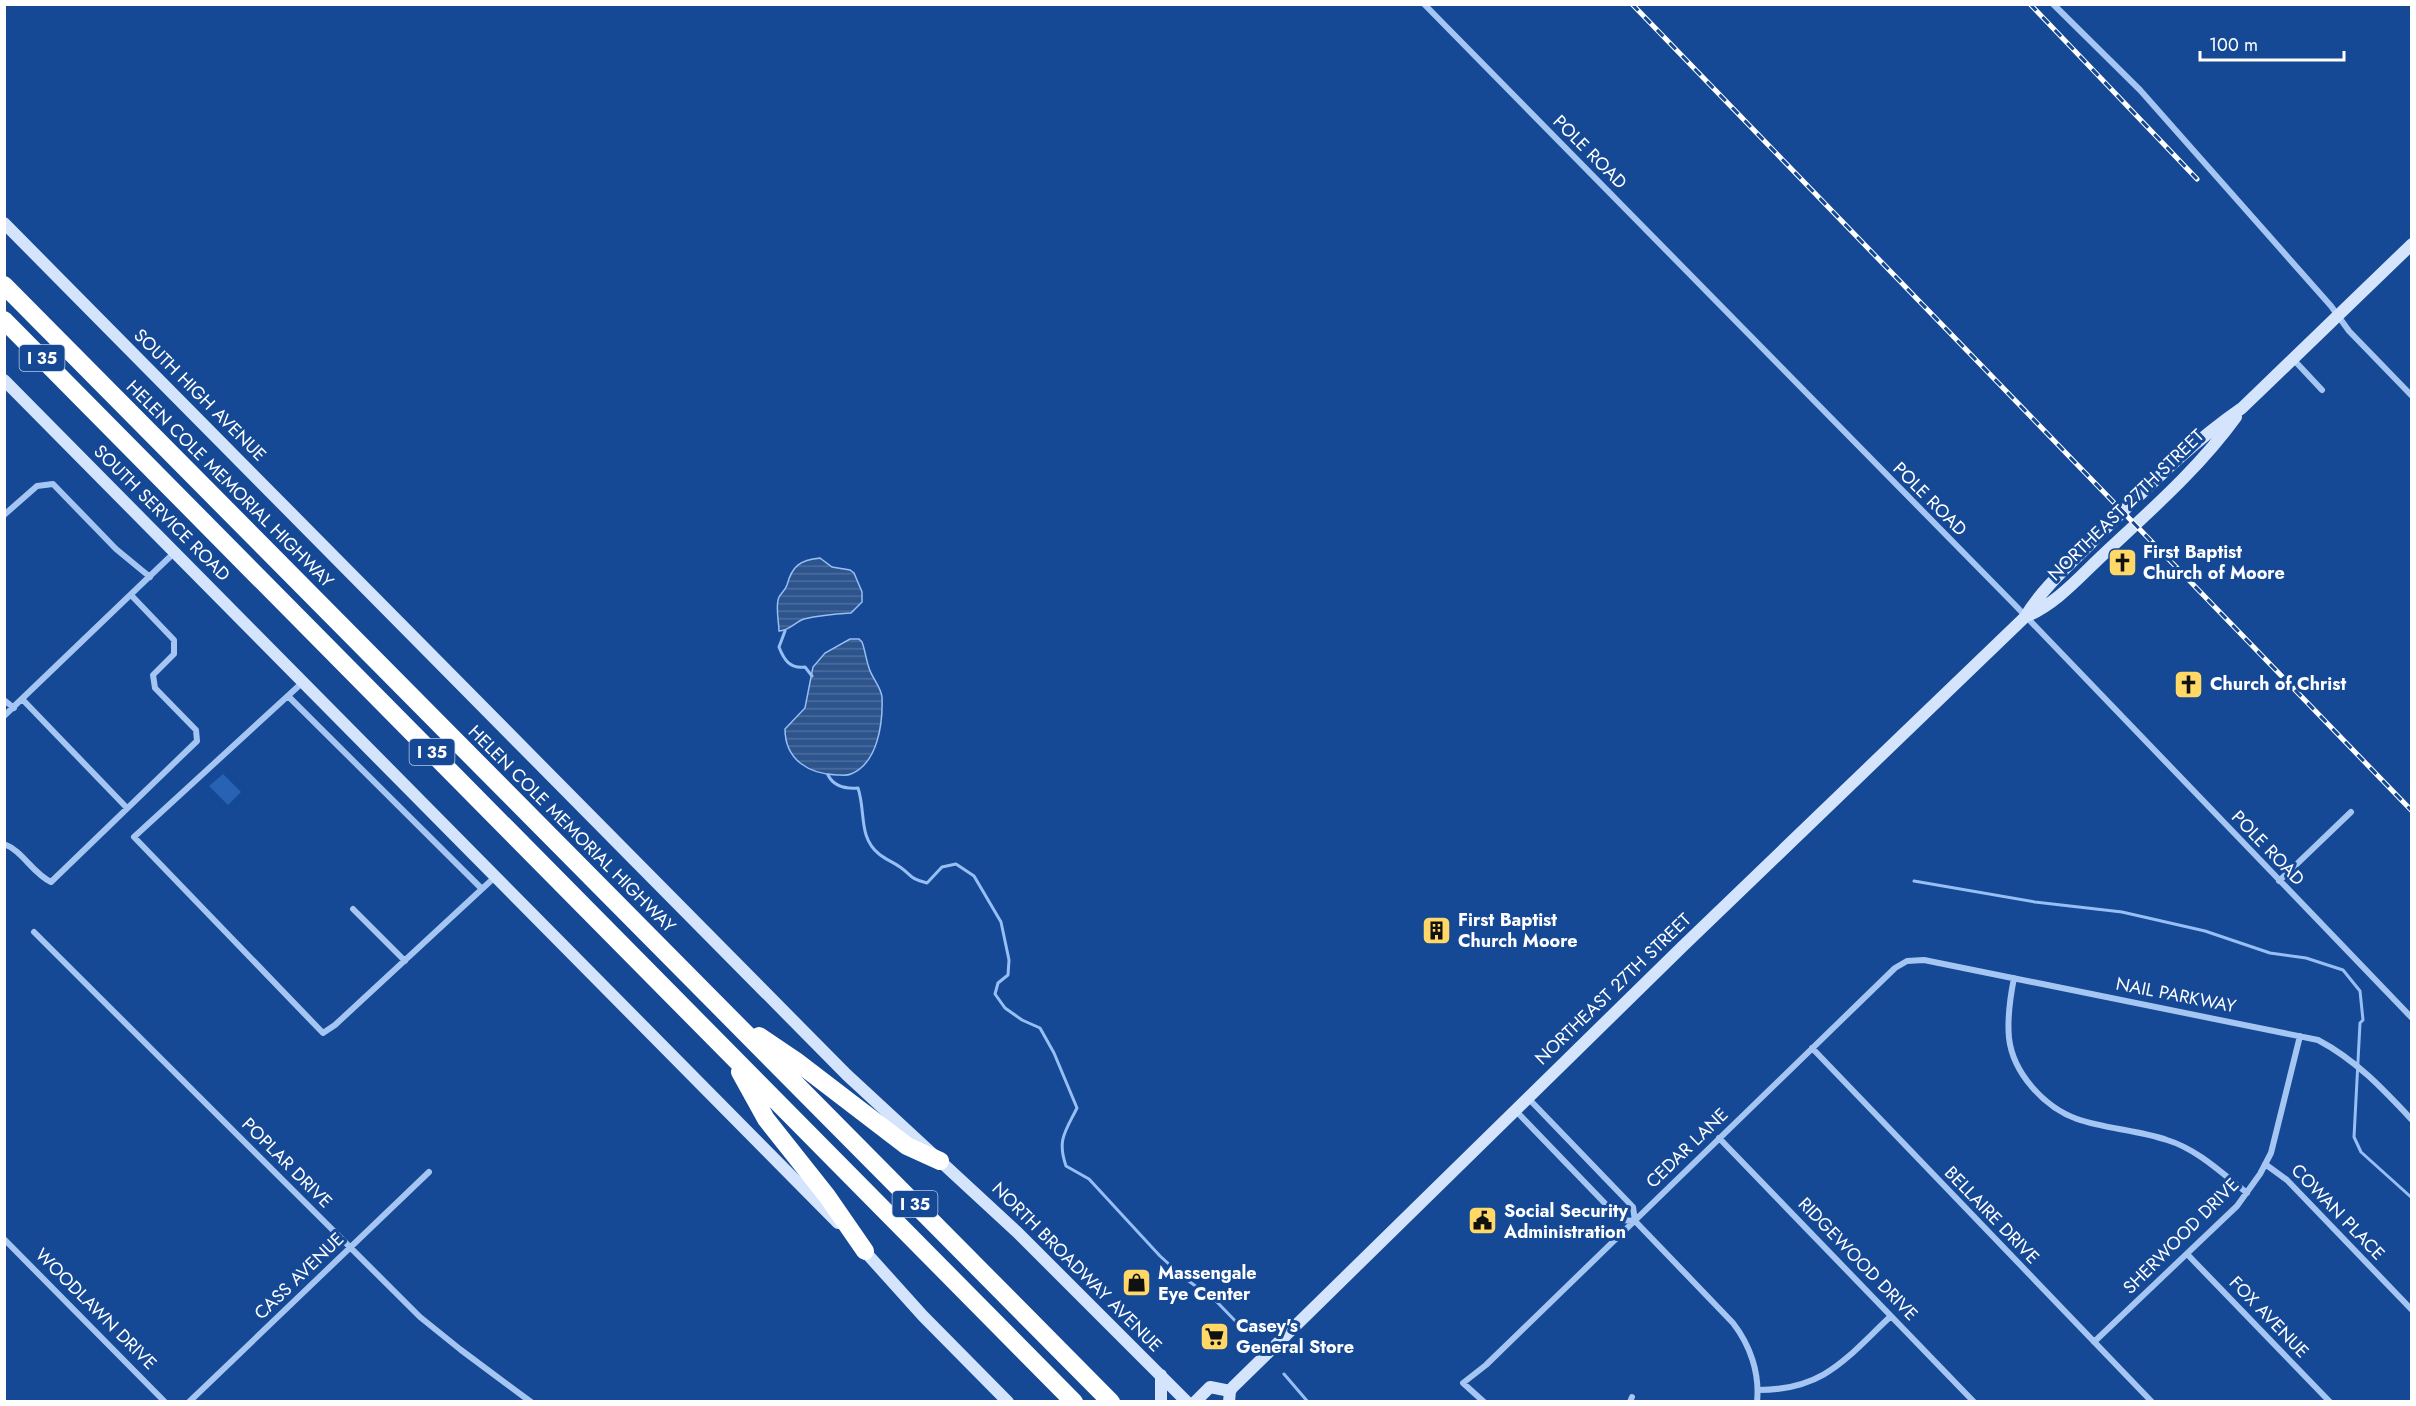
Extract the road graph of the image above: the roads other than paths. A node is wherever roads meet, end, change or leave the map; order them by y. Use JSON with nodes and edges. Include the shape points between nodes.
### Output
{"nodes":[{"id":1,"x":1424,"y":4,"type":"edge"},
{"id":2,"x":2053,"y":4,"type":"edge"},
{"id":3,"x":4,"y":223,"type":"edge"},
{"id":4,"x":2412,"y":244,"type":"edge"},
{"id":5,"x":4,"y":285,"type":"edge"},
{"id":6,"x":2338,"y":315,"type":"junction"},
{"id":7,"x":4,"y":320,"type":"edge"},
{"id":8,"x":4,"y":335,"type":"edge"},
{"id":9,"x":2293,"y":359,"type":"junction"},
{"id":10,"x":4,"y":380,"type":"edge"},
{"id":11,"x":2322,"y":390,"type":"dead end"},
{"id":12,"x":79,"y":396,"type":"junction"},
{"id":13,"x":2412,"y":396,"type":"edge"},
{"id":14,"x":2242,"y":408,"type":"junction"},
{"id":15,"x":4,"y":514,"type":"edge"},
{"id":16,"x":175,"y":552,"type":"junction"},
{"id":17,"x":150,"y":577,"type":"junction"},
{"id":18,"x":131,"y":595,"type":"junction"},
{"id":19,"x":2025,"y":617,"type":"junction"},
{"id":20,"x":304,"y":681,"type":"junction"},
{"id":21,"x":288,"y":696,"type":"junction"},
{"id":22,"x":4,"y":700,"type":"edge"},
{"id":23,"x":23,"y":700,"type":"junction"},
{"id":24,"x":14,"y":708,"type":"junction"},
{"id":25,"x":4,"y":716,"type":"edge"},
{"id":26,"x":127,"y":808,"type":"junction"},
{"id":27,"x":2351,"y":812,"type":"dead end"},
{"id":28,"x":4,"y":844,"type":"edge"},
{"id":29,"x":496,"y":876,"type":"junction"},
{"id":30,"x":2279,"y":881,"type":"junction"},
{"id":31,"x":482,"y":889,"type":"junction"},
{"id":32,"x":353,"y":909,"type":"dead end"},
{"id":33,"x":34,"y":932,"type":"dead end"},
{"id":34,"x":405,"y":961,"type":"junction"},
{"id":35,"x":1907,"y":961,"type":"joint"},
{"id":36,"x":2014,"y":978,"type":"junction"},
{"id":37,"x":723,"y":1011,"type":"junction"},
{"id":38,"x":2412,"y":1018,"type":"edge"},
{"id":39,"x":2300,"y":1036,"type":"junction"},
{"id":40,"x":1812,"y":1048,"type":"junction"},
{"id":41,"x":727,"y":1050,"type":"junction"},
{"id":42,"x":1528,"y":1097,"type":"junction"},
{"id":43,"x":1515,"y":1110,"type":"junction"},
{"id":44,"x":2412,"y":1120,"type":"edge"},
{"id":45,"x":1719,"y":1138,"type":"junction"},
{"id":46,"x":940,"y":1161,"type":"junction"},
{"id":47,"x":2265,"y":1164,"type":"junction"},
{"id":48,"x":429,"y":1172,"type":"dead end"},
{"id":49,"x":2247,"y":1193,"type":"junction"},
{"id":50,"x":1635,"y":1221,"type":"junction"},
{"id":51,"x":4,"y":1239,"type":"edge"},
{"id":52,"x":351,"y":1248,"type":"junction"},
{"id":53,"x":865,"y":1251,"type":"junction"},
{"id":54,"x":2187,"y":1254,"type":"junction"},
{"id":55,"x":2412,"y":1310,"type":"edge"},
{"id":56,"x":1891,"y":1316,"type":"junction"},
{"id":57,"x":2094,"y":1342,"type":"junction"},
{"id":58,"x":1161,"y":1375,"type":"junction"},
{"id":59,"x":1758,"y":1390,"type":"junction"},
{"id":60,"x":1230,"y":1396,"type":"edge"},
{"id":61,"x":1109,"y":1399,"type":"edge"},
{"id":62,"x":165,"y":1401,"type":"edge"},
{"id":63,"x":189,"y":1401,"type":"edge"},
{"id":64,"x":531,"y":1401,"type":"edge"},
{"id":65,"x":1008,"y":1401,"type":"edge"},
{"id":66,"x":1074,"y":1401,"type":"edge"},
{"id":67,"x":1161,"y":1401,"type":"edge"},
{"id":68,"x":1187,"y":1401,"type":"edge"},
{"id":69,"x":1195,"y":1401,"type":"edge"},
{"id":70,"x":1484,"y":1401,"type":"edge"},
{"id":71,"x":1757,"y":1401,"type":"edge"},
{"id":72,"x":1974,"y":1401,"type":"edge"},
{"id":73,"x":2152,"y":1401,"type":"edge"},
{"id":74,"x":2330,"y":1401,"type":"edge"}],
"edges":[{"from":1,"to":19,"type":"street","name":"POLE ROAD"},
{"from":2,"to":6,"type":"street","via":[[2140,90]]},
{"from":3,"to":46,"type":"main road","name":"SOUTH HIGH AVENUE","via":[[847,1074]]},
{"from":4,"to":6,"type":"main road","name":"NORTHEAST 27TH STREET"},
{"from":5,"to":37,"type":"highway","name":"HELEN COLE MEMORIAL HIGHWAY","number":"I 35"},
{"from":6,"to":9,"type":"main road","name":"NORTHEAST 27TH STREET"},
{"from":6,"to":13,"type":"street"},
{"from":7,"to":12,"type":"highway","number":"I 35"},
{"from":8,"to":12,"type":"highway"},
{"from":9,"to":11,"type":"street"},
{"from":9,"to":14,"type":"main road","name":"NORTHEAST 27TH STREET"},
{"from":10,"to":16,"type":"main road","name":"SOUTH SERVICE ROAD"},
{"from":12,"to":41,"type":"highway","number":"I 35"},
{"from":14,"to":19,"type":"main road","name":"NORTHEAST 27TH STREET","via":[[2211,430],[2132,503],[2035,600]]},
{"from":14,"to":19,"type":"main road","name":"NORTHEAST 27TH STREET","via":[[2221,438],[2124,535],[2043,610]]},
{"from":15,"to":17,"type":"street","via":[[37,486],[53,484],[116,549]]},
{"from":16,"to":17,"type":"street"},
{"from":16,"to":20,"type":"main road","name":"SOUTH SERVICE ROAD"},
{"from":17,"to":18,"type":"street"},
{"from":18,"to":23,"type":"street"},
{"from":18,"to":26,"type":"street","via":[[174,640],[174,654],[153,675],[155,688],[196,730],[197,741]]},
{"from":19,"to":30,"type":"street","name":"POLE ROAD"},
{"from":19,"to":42,"type":"main road","name":"NORTHEAST 27TH STREET"},
{"from":20,"to":21,"type":"street"},
{"from":20,"to":29,"type":"main road","name":"SOUTH SERVICE ROAD"},
{"from":21,"to":31,"type":"street"},
{"from":21,"to":34,"type":"street","via":[[134,837],[323,1033]]},
{"from":22,"to":24,"type":"street"},
{"from":23,"to":24,"type":"street"},
{"from":23,"to":26,"type":"street"},
{"from":24,"to":25,"type":"street"},
{"from":26,"to":28,"type":"street","via":[[51,882]]},
{"from":27,"to":30,"type":"street"},
{"from":29,"to":31,"type":"street"},
{"from":29,"to":53,"type":"main road","name":"SOUTH SERVICE ROAD"},
{"from":30,"to":38,"type":"street","name":"POLE ROAD"},
{"from":31,"to":34,"type":"street"},
{"from":32,"to":34,"type":"street"},
{"from":33,"to":52,"type":"street","name":"POPLAR DRIVE"},
{"from":35,"to":36,"type":"street","name":"NAIL PARKWAY","via":[[1924,960]]},
{"from":35,"to":40,"type":"street","name":"CEDAR LANE"},
{"from":36,"to":39,"type":"street","name":"NAIL PARKWAY"},
{"from":36,"to":49,"type":"street","via":[[2008,1014],[2009,1041],[2018,1065],[2039,1095],[2079,1120],[2181,1145]]},
{"from":37,"to":46,"type":"highway","via":[[796,1060],[907,1146]]},
{"from":37,"to":61,"type":"highway","name":"HELEN COLE MEMORIAL HIGHWAY","number":"I 35"},
{"from":39,"to":44,"type":"street","name":"NAIL PARKWAY","via":[[2318,1041],[2351,1060]]},
{"from":39,"to":47,"type":"street","name":"SHERWOOD DRIVE","via":[[2277,1135]]},
{"from":40,"to":45,"type":"street","name":"CEDAR LANE"},
{"from":40,"to":57,"type":"street","name":"BELLAIRE DRIVE"},
{"from":41,"to":53,"type":"highway","via":[[766,1119]]},
{"from":41,"to":66,"type":"highway","number":"I 35"},
{"from":42,"to":43,"type":"main road","name":"NORTHEAST 27TH STREET"},
{"from":42,"to":50,"type":"street","via":[[1633,1207]]},
{"from":43,"to":50,"type":"street","via":[[1622,1220]]},
{"from":43,"to":60,"type":"main road","name":"NORTHEAST 27TH STREET"},
{"from":45,"to":50,"type":"street","name":"CEDAR LANE"},
{"from":45,"to":56,"type":"street","name":"RIDGEWOOD DRIVE"},
{"from":46,"to":58,"type":"main road","name":"NORTH BROADWAY AVENUE"},
{"from":47,"to":49,"type":"street","name":"SHERWOOD DRIVE"},
{"from":47,"to":55,"type":"street","name":"COWAN PLACE","via":[[2287,1180]]},
{"from":48,"to":52,"type":"street","name":"CASS AVENUE"},
{"from":49,"to":54,"type":"street","name":"SHERWOOD DRIVE"},
{"from":50,"to":59,"type":"street","via":[[1740,1332]]},
{"from":50,"to":70,"type":"street","name":"CEDAR LANE","via":[[1463,1383]]},
{"from":51,"to":62,"type":"street","name":"WOODLAWN DRIVE"},
{"from":52,"to":63,"type":"street","name":"CASS AVENUE"},
{"from":52,"to":64,"type":"street","name":"POPLAR DRIVE","via":[[428,1324]]},
{"from":53,"to":65,"type":"main road","name":"SOUTH SERVICE ROAD"},
{"from":54,"to":57,"type":"street","name":"SHERWOOD DRIVE"},
{"from":54,"to":74,"type":"street","name":"FOX AVENUE"},
{"from":56,"to":59,"type":"street","via":[[1829,1372],[1797,1387]]},
{"from":56,"to":72,"type":"street","name":"RIDGEWOOD DRIVE"},
{"from":57,"to":73,"type":"street","name":"BELLAIRE DRIVE"},
{"from":58,"to":67,"type":"main road"},
{"from":58,"to":68,"type":"main road","name":"NORTH BROADWAY AVENUE"},
{"from":59,"to":71,"type":"street"},
{"from":60,"to":69,"type":"main road","name":"NORTHEAST 27TH STREET","via":[[1209,1387]]}]}
